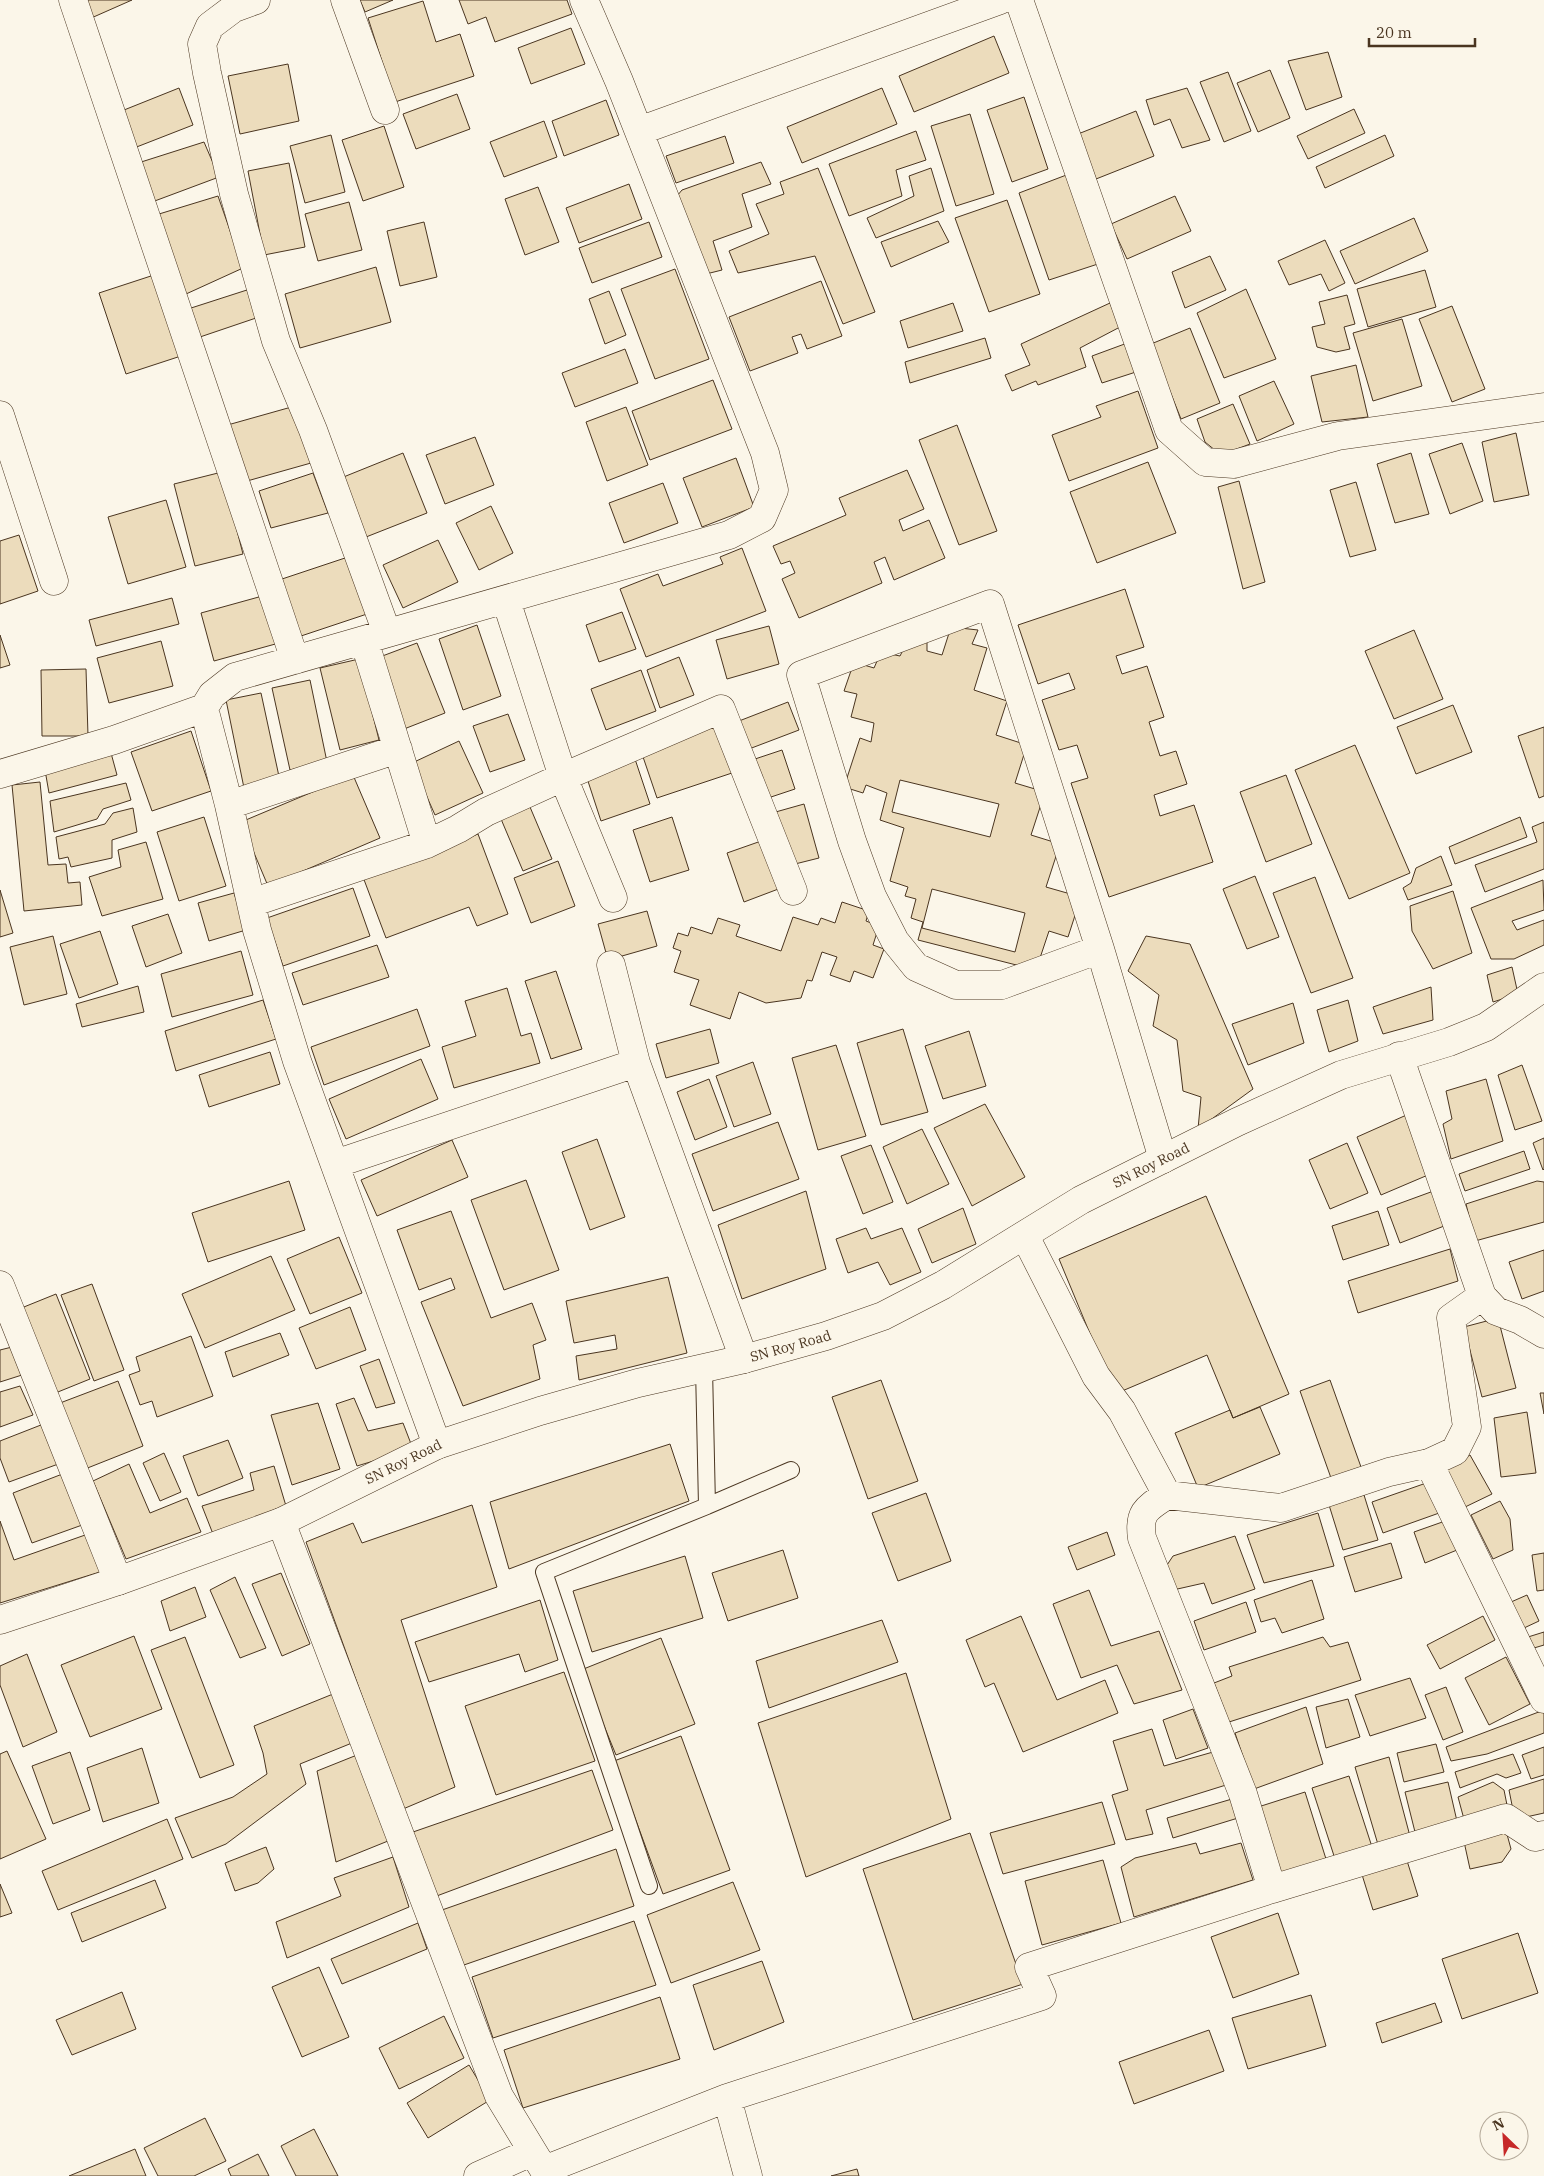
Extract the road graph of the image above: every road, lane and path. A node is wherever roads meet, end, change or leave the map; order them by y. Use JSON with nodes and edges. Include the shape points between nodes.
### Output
{"nodes":[{"id":1,"x":73,"y":0,"type":"edge"},
{"id":2,"x":256,"y":0,"type":"edge"},
{"id":3,"x":345,"y":0,"type":"edge"},
{"id":4,"x":584,"y":0,"type":"edge"},
{"id":5,"x":1000,"y":0,"type":"edge"},
{"id":6,"x":1020,"y":0,"type":"edge"},
{"id":7,"x":386,"y":110,"type":"dead end"},
{"id":8,"x":639,"y":131,"type":"junction"},
{"id":9,"x":1544,"y":407,"type":"edge"},
{"id":10,"x":0,"y":415,"type":"edge"},
{"id":11,"x":54,"y":581,"type":"dead end"},
{"id":12,"x":506,"y":600,"type":"junction"},
{"id":13,"x":376,"y":636,"type":"junction"},
{"id":14,"x":295,"y":660,"type":"junction"},
{"id":15,"x":204,"y":708,"type":"junction"},
{"id":16,"x":398,"y":749,"type":"junction"},
{"id":17,"x":0,"y":774,"type":"edge"},
{"id":18,"x":563,"y":777,"type":"junction"},
{"id":19,"x":229,"y":805,"type":"junction"},
{"id":20,"x":427,"y":844,"type":"junction"},
{"id":21,"x":793,"y":891,"type":"dead end"},
{"id":22,"x":614,"y":898,"type":"dead end"},
{"id":23,"x":251,"y":902,"type":"junction"},
{"id":24,"x":1100,"y":950,"type":"junction"},
{"id":25,"x":611,"y":965,"type":"dead end"},
{"id":26,"x":1544,"y":988,"type":"edge"},
{"id":27,"x":1400,"y":1056,"type":"junction"},
{"id":28,"x":636,"y":1064,"type":"junction"},
{"id":29,"x":1163,"y":1159,"type":"junction"},
{"id":30,"x":335,"y":1164,"type":"junction"},
{"id":31,"x":1025,"y":1236,"type":"junction"},
{"id":32,"x":0,"y":1285,"type":"edge"},
{"id":33,"x":1482,"y":1296,"type":"junction"},
{"id":34,"x":1544,"y":1334,"type":"edge"},
{"id":35,"x":744,"y":1359,"type":"junction"},
{"id":36,"x":704,"y":1368,"type":"junction"},
{"id":37,"x":437,"y":1444,"type":"junction"},
{"id":38,"x":1429,"y":1463,"type":"junction"},
{"id":39,"x":792,"y":1470,"type":"dead end"},
{"id":40,"x":1167,"y":1494,"type":"junction"},
{"id":41,"x":707,"y":1506,"type":"junction"},
{"id":42,"x":282,"y":1522,"type":"junction"},
{"id":43,"x":118,"y":1581,"type":"junction"},
{"id":44,"x":0,"y":1620,"type":"edge"},
{"id":45,"x":1544,"y":1698,"type":"edge"},
{"id":46,"x":1544,"y":1835,"type":"edge"},
{"id":47,"x":650,"y":1886,"type":"dead end"},
{"id":48,"x":1272,"y":1889,"type":"junction"},
{"id":49,"x":727,"y":2098,"type":"junction"},
{"id":50,"x":527,"y":2153,"type":"edge"},
{"id":51,"x":478,"y":2176,"type":"edge"},
{"id":52,"x":748,"y":2176,"type":"edge"}],
"edges":[{"from":1,"to":14,"type":"street"},
{"from":2,"to":13,"type":"street","via":[[234,8],[210,26],[202,44],[207,73],[234,194],[276,341],[312,430]]},
{"from":3,"to":7,"type":"street"},
{"from":4,"to":8,"type":"street"},
{"from":5,"to":8,"type":"street"},
{"from":6,"to":9,"type":"street","via":[[1169,430],[1204,462],[1234,464],[1338,436]]},
{"from":8,"to":12,"type":"street","via":[[765,453],[774,490],[762,518],[729,535]]},
{"from":10,"to":11,"type":"street"},
{"from":12,"to":13,"type":"street"},
{"from":12,"to":18,"type":"street"},
{"from":13,"to":14,"type":"street"},
{"from":13,"to":16,"type":"street"},
{"from":14,"to":15,"type":"street","via":[[235,677],[212,695]]},
{"from":15,"to":17,"type":"street","via":[[114,740]]},
{"from":15,"to":19,"type":"street"},
{"from":16,"to":19,"type":"street"},
{"from":16,"to":20,"type":"street"},
{"from":18,"to":20,"type":"street","via":[[486,812]]},
{"from":18,"to":21,"type":"street","via":[[721,709]]},
{"from":18,"to":22,"type":"street"},
{"from":19,"to":23,"type":"street"},
{"from":20,"to":23,"type":"street"},
{"from":23,"to":30,"type":"street","via":[[298,1061]]},
{"from":24,"to":24,"type":"street","via":[[990,604],[801,675],[872,896],[896,941],[916,967],[956,985],[1002,985]]},
{"from":24,"to":29,"type":"street"},
{"from":25,"to":28,"type":"street"},
{"from":26,"to":27,"type":"street","name":"SN Roy Road","via":[[1486,1027]]},
{"from":27,"to":29,"type":"street","name":"SN Roy Road","via":[[1340,1075]]},
{"from":27,"to":33,"type":"street"},
{"from":28,"to":30,"type":"street"},
{"from":28,"to":35,"type":"street"},
{"from":29,"to":31,"type":"street","name":"SN Roy Road","via":[[1081,1200]]},
{"from":30,"to":37,"type":"street"},
{"from":31,"to":35,"type":"street","name":"SN Roy Road","via":[[883,1316]]},
{"from":31,"to":40,"type":"street","via":[[1096,1376],[1122,1411]]},
{"from":32,"to":43,"type":"street"},
{"from":33,"to":34,"type":"street","via":[[1496,1311]]},
{"from":33,"to":38,"type":"street","via":[[1451,1318],[1468,1427],[1455,1451]]},
{"from":35,"to":36,"type":"street","name":"SN Roy Road"},
{"from":36,"to":37,"type":"street","name":"SN Roy Road","via":[[638,1383]]},
{"from":36,"to":41,"type":"lane"},
{"from":37,"to":42,"type":"street","name":"SN Roy Road"},
{"from":38,"to":40,"type":"street","via":[[1389,1472],[1281,1508]]},
{"from":38,"to":45,"type":"street"},
{"from":39,"to":41,"type":"lane"},
{"from":40,"to":48,"type":"street","via":[[1146,1509],[1139,1523],[1142,1538],[1243,1794]]},
{"from":41,"to":47,"type":"lane","via":[[544,1572]]},
{"from":42,"to":43,"type":"street","name":"SN Roy Road"},
{"from":42,"to":50,"type":"street","via":[[499,2096]]},
{"from":43,"to":44,"type":"street","name":"SN Roy Road"},
{"from":46,"to":48,"type":"street","via":[[1536,1837],[1506,1818]]},
{"from":48,"to":49,"type":"street","via":[[1029,1967],[1042,1996]]},
{"from":49,"to":50,"type":"street","via":[[544,2170]]},
{"from":49,"to":52,"type":"street"},
{"from":50,"to":51,"type":"street"}]}
